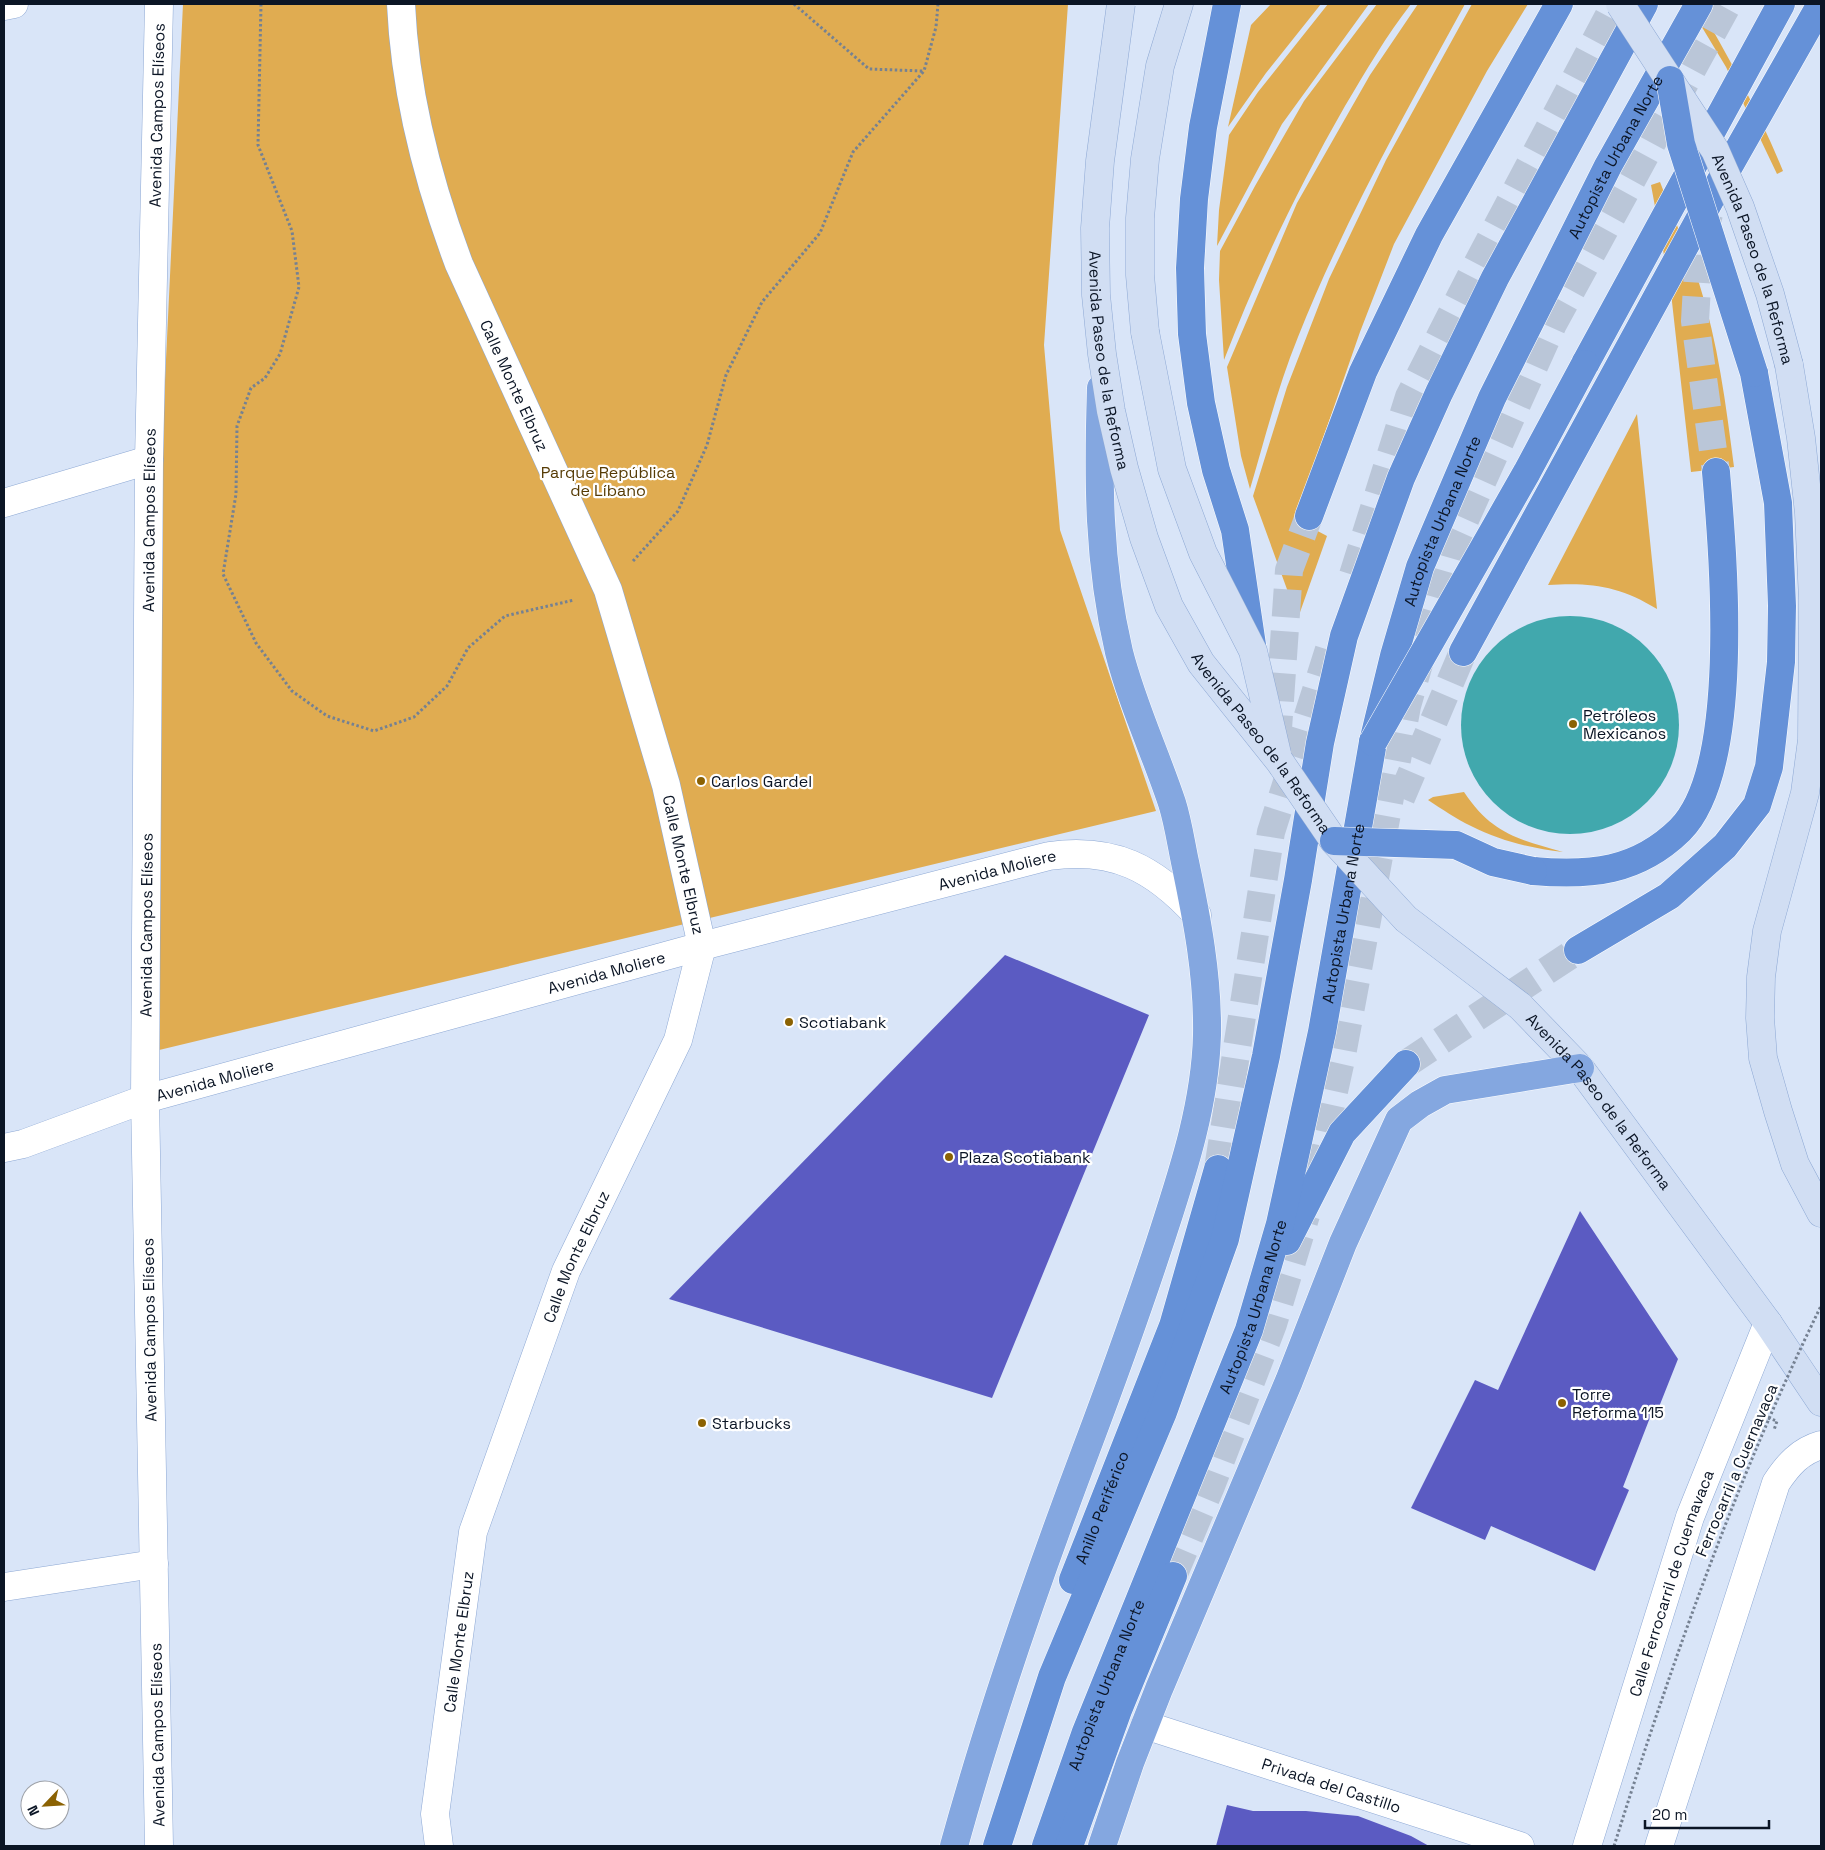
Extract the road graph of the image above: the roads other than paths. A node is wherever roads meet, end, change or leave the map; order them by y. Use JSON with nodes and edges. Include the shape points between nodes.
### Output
{"nodes":[{"id":1,"x":14,"y":4,"type":"edge"},
{"id":2,"x":159,"y":4,"type":"edge"},
{"id":3,"x":401,"y":4,"type":"edge"},
{"id":4,"x":1121,"y":4,"type":"edge"},
{"id":5,"x":1179,"y":4,"type":"edge"},
{"id":6,"x":1227,"y":4,"type":"edge"},
{"id":7,"x":1559,"y":4,"type":"edge"},
{"id":8,"x":1620,"y":4,"type":"edge"},
{"id":9,"x":1644,"y":4,"type":"edge"},
{"id":10,"x":1699,"y":4,"type":"edge"},
{"id":11,"x":1781,"y":4,"type":"edge"},
{"id":12,"x":1821,"y":4,"type":"edge"},
{"id":13,"x":4,"y":6,"type":"edge"},
{"id":14,"x":1670,"y":80,"type":"junction"},
{"id":15,"x":1102,"y":354,"type":"junction"},
{"id":16,"x":149,"y":460,"type":"junction"},
{"id":17,"x":1821,"y":466,"type":"edge"},
{"id":18,"x":1716,"y":472,"type":"tunnel mouth"},
{"id":19,"x":4,"y":503,"type":"edge"},
{"id":20,"x":1809,"y":513,"type":"junction"},
{"id":21,"x":1309,"y":516,"type":"tunnel mouth"},
{"id":22,"x":1253,"y":651,"type":"junction"},
{"id":23,"x":1463,"y":652,"type":"tunnel mouth"},
{"id":24,"x":1817,"y":665,"type":"edge"},
{"id":25,"x":1373,"y":742,"type":"junction"},
{"id":26,"x":1280,"y":762,"type":"junction"},
{"id":27,"x":1334,"y":841,"type":"junction"},
{"id":28,"x":1198,"y":915,"type":"junction"},
{"id":29,"x":702,"y":946,"type":"junction"},
{"id":30,"x":1578,"y":950,"type":"tunnel mouth"},
{"id":31,"x":1406,"y":1064,"type":"tunnel mouth"},
{"id":32,"x":1580,"y":1068,"type":"junction"},
{"id":33,"x":145,"y":1099,"type":"junction"},
{"id":34,"x":4,"y":1148,"type":"edge"},
{"id":35,"x":1218,"y":1169,"type":"tunnel mouth"},
{"id":36,"x":1821,"y":1213,"type":"edge"},
{"id":37,"x":1261,"y":1291,"type":"junction"},
{"id":38,"x":1768,"y":1323,"type":"junction"},
{"id":39,"x":1821,"y":1402,"type":"edge"},
{"id":40,"x":1821,"y":1445,"type":"edge"},
{"id":41,"x":154,"y":1564,"type":"junction"},
{"id":42,"x":1172,"y":1576,"type":"tunnel mouth"},
{"id":43,"x":4,"y":1586,"type":"edge"},
{"id":44,"x":1145,"y":1726,"type":"junction"},
{"id":45,"x":159,"y":1846,"type":"edge"},
{"id":46,"x":439,"y":1846,"type":"edge"},
{"id":47,"x":954,"y":1846,"type":"edge"},
{"id":48,"x":983,"y":1846,"type":"edge"},
{"id":49,"x":997,"y":1846,"type":"edge"},
{"id":50,"x":1046,"y":1846,"type":"edge"},
{"id":51,"x":1069,"y":1846,"type":"edge"},
{"id":52,"x":1102,"y":1846,"type":"edge"},
{"id":53,"x":1520,"y":1846,"type":"edge"},
{"id":54,"x":1587,"y":1846,"type":"edge"},
{"id":55,"x":1659,"y":1846,"type":"edge"}],
"edges":[{"from":1,"to":13,"type":"street"},
{"from":2,"to":16,"type":"street","name":"Avenida Campos Elíseos"},
{"from":3,"to":29,"type":"street","name":"Calle Monte Elbruz","via":[[410,96],[438,209],[458,264],[608,590],[666,785]]},
{"from":4,"to":15,"type":"main road","name":"Avenida Paseo de la Reforma","bridge":true,"via":[[1100,161],[1096,219],[1096,295]]},
{"from":5,"to":22,"type":"main road","bridge":true,"via":[[1160,66],[1145,159],[1140,218],[1145,332],[1170,460],[1186,512]]},
{"from":6,"to":22,"type":"highway","via":[[1203,127],[1194,199],[1190,268],[1192,334],[1201,403],[1216,470],[1235,530]]},
{"from":7,"to":21,"type":"highway","via":[[1429,235],[1364,372]]},
{"from":8,"to":14,"type":"main road","name":"Avenida Paseo de la Reforma","bridge":true},
{"from":9,"to":49,"type":"highway","bridge":true,"via":[[1495,278],[1439,393],[1401,478],[1344,636],[1320,743],[1266,1056],[1225,1239],[1163,1412],[1052,1677]]},
{"from":10,"to":25,"type":"highway","name":"Autopista Urbana Norte","bridge":true,"via":[[1608,166],[1460,468],[1420,566]]},
{"from":11,"to":25,"type":"highway","bridge":true,"via":[[1527,472]]},
{"from":12,"to":23,"type":"highway"},
{"from":14,"to":20,"type":"main road","name":"Avenida Paseo de la Reforma","bridge":true,"via":[[1715,150],[1740,206],[1770,294],[1789,365]]},
{"from":14,"to":30,"type":"highway","bridge":true,"via":[[1681,144],[1754,373],[1778,503],[1782,606],[1781,662],[1774,730],[1769,767],[1757,805],[1725,846],[1669,896]]},
{"from":15,"to":26,"type":"main road","name":"Avenida Paseo de la Reforma","bridge":true,"via":[[1124,468],[1144,538],[1169,606],[1201,663]]},
{"from":15,"to":28,"type":"highway","bridge":true,"via":[[1100,529],[1106,592],[1134,704],[1173,806]]},
{"from":16,"to":19,"type":"street"},
{"from":16,"to":33,"type":"street","name":"Avenida Campos Elíseos"},
{"from":17,"to":20,"type":"main road"},
{"from":18,"to":27,"type":"highway","bridge":true,"via":[[1724,566],[1723,695],[1709,776],[1681,829],[1653,852],[1621,867],[1589,873],[1533,871],[1493,862],[1456,845]]},
{"from":20,"to":24,"type":"main road","name":"Avenida Paseo de la Reforma"},
{"from":22,"to":26,"type":"main road","bridge":true},
{"from":24,"to":36,"type":"main road","name":"Avenida Paseo de la Reforma","via":[[1805,793],[1767,931],[1760,978],[1760,1018],[1763,1058],[1778,1111],[1795,1164]]},
{"from":25,"to":37,"type":"highway","name":"Autopista Urbana Norte","bridge":true,"via":[[1322,1032],[1280,1224]]},
{"from":26,"to":27,"type":"main road","name":"Avenida Paseo de la Reforma","bridge":true},
{"from":27,"to":32,"type":"main road","name":"Avenida Paseo de la Reforma","bridge":true,"via":[[1406,918],[1520,1006]]},
{"from":28,"to":29,"type":"street","name":"Avenida Moliere","via":[[1176,892],[1139,867],[1096,854],[1072,853],[1049,856]]},
{"from":28,"to":47,"type":"highway","via":[[1207,1037],[1198,1117],[1124,1350],[1063,1511],[979,1759]]},
{"from":29,"to":33,"type":"street","name":"Avenida Moliere"},
{"from":29,"to":46,"type":"street","name":"Calle Monte Elbruz","via":[[678,1040],[566,1271],[474,1532],[434,1814]]},
{"from":31,"to":37,"type":"highway","via":[[1342,1133]]},
{"from":32,"to":38,"type":"main road","name":"Avenida Paseo de la Reforma"},
{"from":32,"to":44,"type":"highway","via":[[1445,1090],[1398,1120],[1342,1243],[1289,1381]]},
{"from":33,"to":34,"type":"street","name":"Avenida Moliere"},
{"from":33,"to":41,"type":"street","name":"Avenida Campos Elíseos"},
{"from":35,"to":48,"type":"highway","name":"Anillo Periférico","via":[[1173,1326],[1008,1751]]},
{"from":37,"to":50,"type":"highway","name":"Autopista Urbana Norte","via":[[1250,1330],[1086,1732]]},
{"from":38,"to":39,"type":"main road","name":"Avenida Paseo de la Reforma"},
{"from":38,"to":54,"type":"street","name":"Calle Ferrocarril de Cuernavaca","via":[[1690,1517]]},
{"from":40,"to":55,"type":"street","via":[[1810,1448],[1789,1464],[1776,1483]]},
{"from":41,"to":43,"type":"street"},
{"from":41,"to":45,"type":"street","name":"Avenida Campos Elíseos"},
{"from":42,"to":51,"type":"highway","via":[[1118,1710]]},
{"from":44,"to":52,"type":"highway"},
{"from":44,"to":53,"type":"street","name":"Privada del Castillo"}]}
